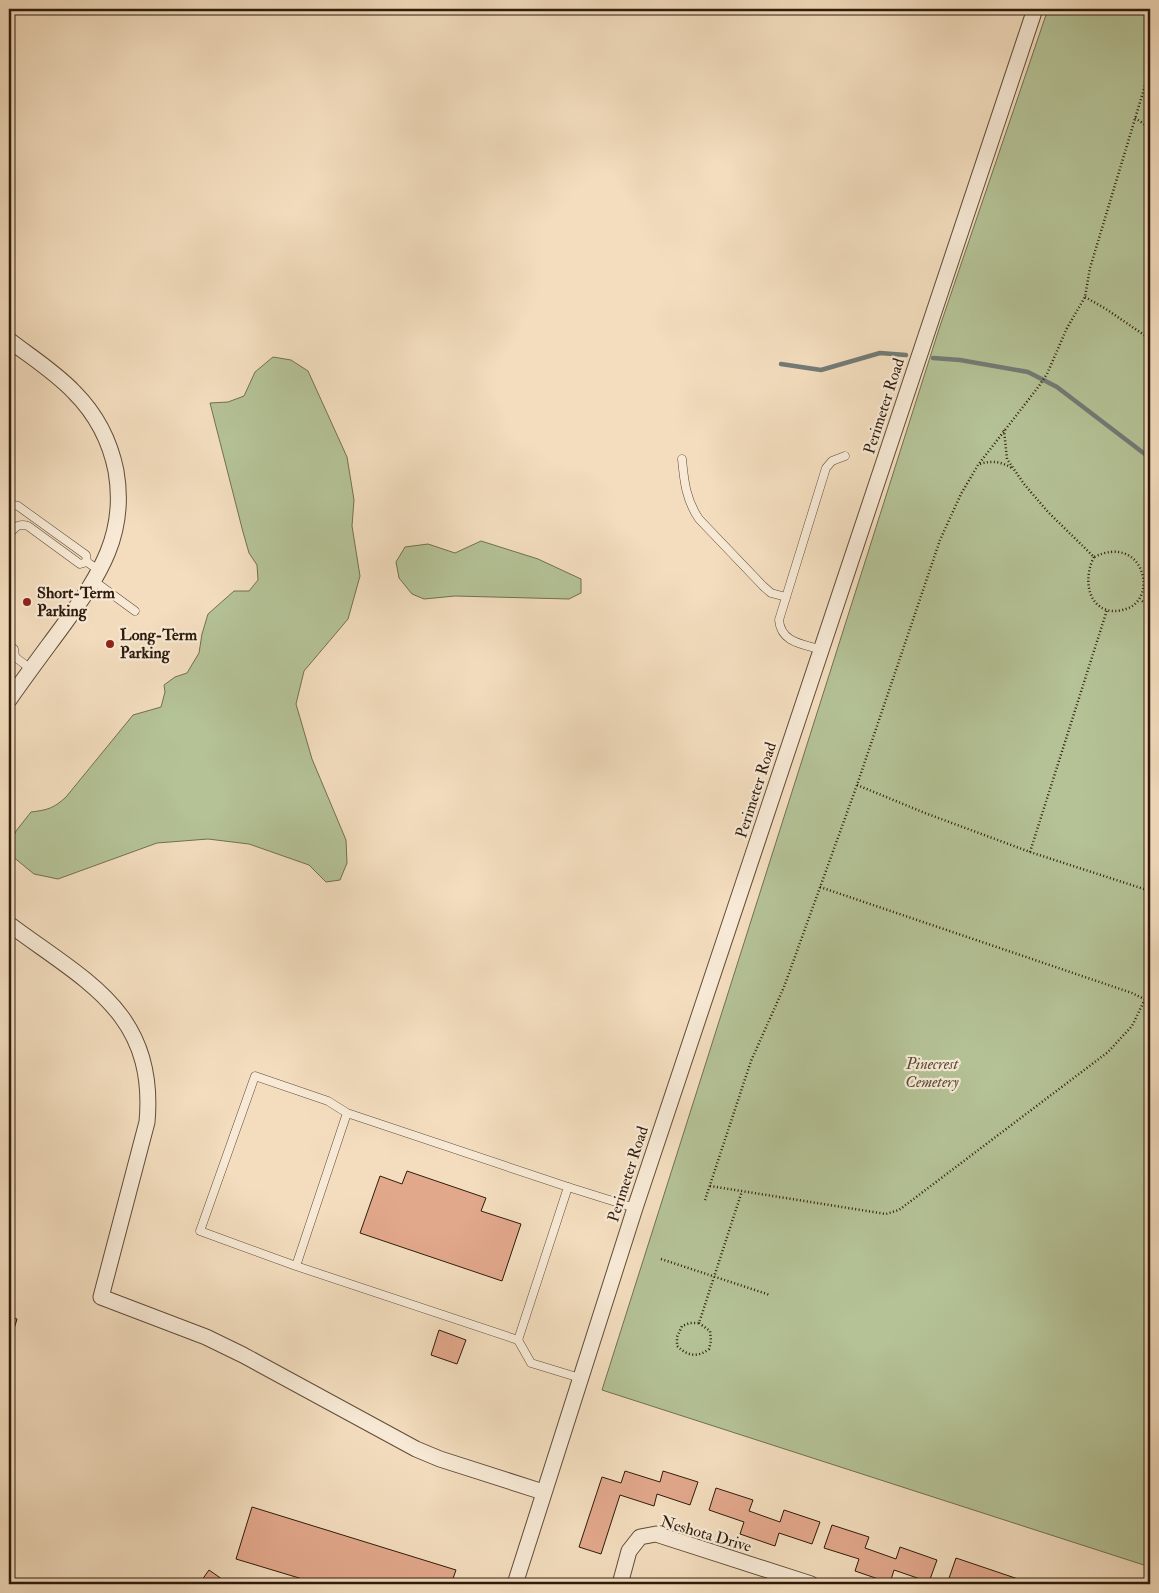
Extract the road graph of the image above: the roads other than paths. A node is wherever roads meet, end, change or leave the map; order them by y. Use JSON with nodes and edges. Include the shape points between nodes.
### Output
{"nodes":[{"id":1,"x":1035,"y":9,"type":"edge"},
{"id":2,"x":9,"y":340,"type":"edge"},
{"id":3,"x":845,"y":456,"type":"dead end"},
{"id":4,"x":682,"y":459,"type":"dead end"},
{"id":5,"x":9,"y":504,"type":"edge"},
{"id":6,"x":9,"y":535,"type":"edge"},
{"id":7,"x":87,"y":562,"type":"junction"},
{"id":8,"x":97,"y":576,"type":"junction"},
{"id":9,"x":786,"y":597,"type":"junction"},
{"id":10,"x":136,"y":611,"type":"dead end"},
{"id":11,"x":9,"y":645,"type":"edge"},
{"id":12,"x":822,"y":650,"type":"junction"},
{"id":13,"x":12,"y":657,"type":"edge"},
{"id":14,"x":31,"y":669,"type":"junction"},
{"id":15,"x":9,"y":700,"type":"edge"},
{"id":16,"x":9,"y":924,"type":"edge"},
{"id":17,"x":347,"y":1113,"type":"junction"},
{"id":18,"x":568,"y":1187,"type":"junction"},
{"id":19,"x":635,"y":1208,"type":"junction"},
{"id":20,"x":296,"y":1266,"type":"junction"},
{"id":21,"x":518,"y":1340,"type":"junction"},
{"id":22,"x":580,"y":1378,"type":"junction"},
{"id":23,"x":544,"y":1492,"type":"junction"},
{"id":24,"x":515,"y":1584,"type":"edge"},
{"id":25,"x":620,"y":1584,"type":"edge"},
{"id":26,"x":811,"y":1584,"type":"edge"}],
"edges":[{"from":1,"to":12,"type":"street","name":"Perimeter Road"},
{"from":2,"to":8,"type":"street","via":[[75,392],[100,426],[108,444],[117,481],[118,515],[112,543]]},
{"from":3,"to":9,"type":"lane","via":[[832,461],[826,468]]},
{"from":4,"to":9,"type":"lane","via":[[685,489],[691,508],[699,519],[763,586],[771,593]]},
{"from":5,"to":7,"type":"lane","via":[[18,506],[86,555]]},
{"from":6,"to":7,"type":"lane","via":[[15,527],[28,526],[80,564]]},
{"from":7,"to":8,"type":"lane"},
{"from":8,"to":10,"type":"lane"},
{"from":8,"to":14,"type":"street"},
{"from":9,"to":12,"type":"lane","via":[[779,620],[780,629],[786,637]]},
{"from":11,"to":13,"type":"lane","via":[[14,649]]},
{"from":12,"to":19,"type":"street","name":"Perimeter Road"},
{"from":13,"to":14,"type":"lane"},
{"from":14,"to":15,"type":"street"},
{"from":16,"to":23,"type":"street","via":[[108,1000],[130,1028],[146,1072],[147,1122],[101,1297],[220,1344],[416,1450]]},
{"from":17,"to":18,"type":"lane"},
{"from":17,"to":20,"type":"lane"},
{"from":17,"to":20,"type":"lane","via":[[328,1101],[255,1076],[200,1231]]},
{"from":18,"to":19,"type":"lane"},
{"from":18,"to":21,"type":"lane"},
{"from":19,"to":22,"type":"street","name":"Perimeter Road"},
{"from":20,"to":21,"type":"lane"},
{"from":21,"to":22,"type":"lane","via":[[531,1362]]},
{"from":22,"to":23,"type":"street","name":"Perimeter Road"},
{"from":23,"to":24,"type":"street","name":"Perimeter Road"},
{"from":25,"to":26,"type":"street","name":"Neshota Drive","via":[[629,1551],[640,1537],[656,1534]]}]}
